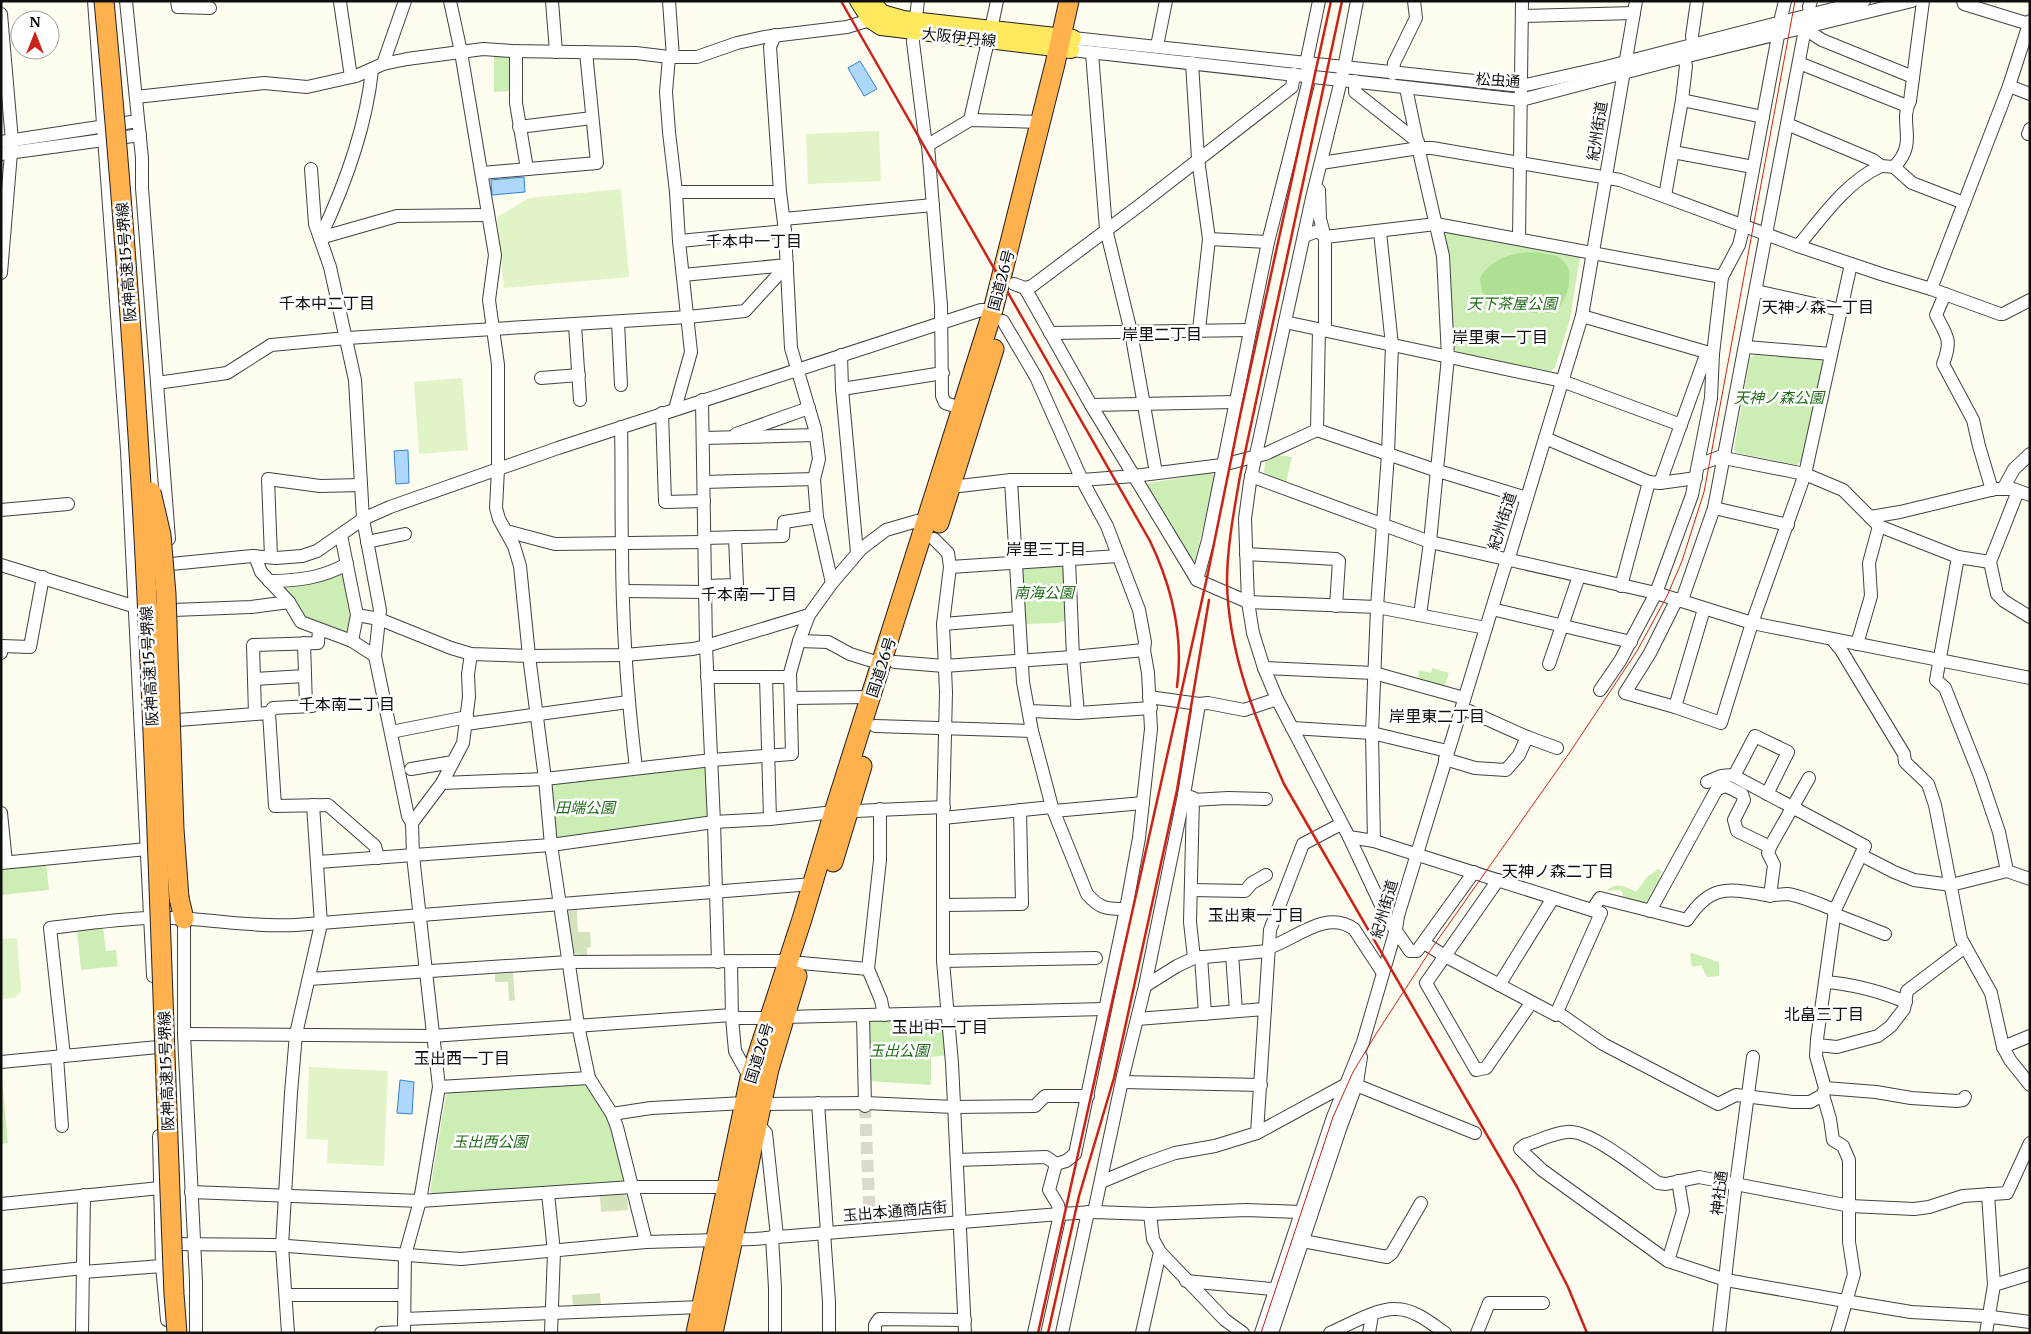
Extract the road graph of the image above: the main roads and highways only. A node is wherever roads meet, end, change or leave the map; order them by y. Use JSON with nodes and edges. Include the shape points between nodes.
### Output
{"nodes":[{"id":1,"x":104,"y":1,"type":"edge"},
{"id":2,"x":116,"y":1,"type":"edge"},
{"id":3,"x":858,"y":1,"type":"edge"},
{"id":4,"x":872,"y":1,"type":"edge"},
{"id":5,"x":1069,"y":1,"type":"edge"},
{"id":6,"x":1082,"y":1,"type":"edge"},
{"id":7,"x":915,"y":27,"type":"junction"},
{"id":8,"x":1066,"y":44,"type":"junction"},
{"id":9,"x":998,"y":316,"type":"junction"},
{"id":10,"x":151,"y":492,"type":"junction"},
{"id":11,"x":888,"y":663,"type":"junction"},
{"id":12,"x":841,"y":811,"type":"junction"},
{"id":13,"x":184,"y":919,"type":"road end"},
{"id":14,"x":795,"y":962,"type":"junction"},
{"id":15,"x":777,"y":1018,"type":"junction"},
{"id":16,"x":753,"y":1103,"type":"junction"},
{"id":17,"x":723,"y":1240,"type":"junction"},
{"id":18,"x":175,"y":1333,"type":"edge"},
{"id":19,"x":190,"y":1333,"type":"edge"},
{"id":20,"x":696,"y":1333,"type":"edge"},
{"id":21,"x":713,"y":1333,"type":"edge"}],
"edges":[{"from":1,"to":18,"type":"highway","name":"阪神高速15号堺線","bridge":true,"via":[[119,157],[142,502]]},
{"from":2,"to":10,"type":"highway","name":"阪神高速15号堺線"},
{"from":3,"to":7,"type":"main road","name":"大阪伊丹線","via":[[870,20],[881,27]]},
{"from":4,"to":7,"type":"main road","name":"大阪伊丹線","via":[[882,13]]},
{"from":5,"to":8,"type":"highway","name":"国道26号"},
{"from":6,"to":8,"type":"highway","name":"国道26号"},
{"from":7,"to":8,"type":"main road","name":"大阪伊丹線"},
{"from":8,"to":9,"type":"highway","name":"国道26号","via":[[1040,122]]},
{"from":8,"to":9,"type":"highway","name":"国道26号","via":[[1019,286]]},
{"from":9,"to":11,"type":"highway","name":"国道26号","via":[[951,487]]},
{"from":9,"to":11,"type":"highway","name":"国道26号","via":[[962,408],[926,521]]},
{"from":10,"to":13,"type":"highway","bridge":true,"via":[[161,535],[166,594],[174,829],[179,898]]},
{"from":10,"to":19,"type":"highway","name":"阪神高速15号堺線","bridge":true,"via":[[182,1228]]},
{"from":11,"to":12,"type":"highway","name":"国道26号","via":[[875,726]]},
{"from":11,"to":12,"type":"highway","name":"国道26号","via":[[871,697]]},
{"from":12,"to":14,"type":"highway","name":"国道26号"},
{"from":12,"to":14,"type":"highway","name":"国道26号","via":[[813,884]]},
{"from":14,"to":15,"type":"highway","name":"国道26号"},
{"from":15,"to":16,"type":"highway","name":"国道26号","via":[[768,1069]]},
{"from":15,"to":16,"type":"highway","name":"国道26号","via":[[750,1078]]},
{"from":16,"to":17,"type":"highway","name":"国道26号","via":[[726,1187]]},
{"from":16,"to":17,"type":"highway","name":"国道26号","via":[[757,1123]]},
{"from":17,"to":20,"type":"highway","name":"国道26号"},
{"from":17,"to":21,"type":"highway","name":"国道26号"}]}
